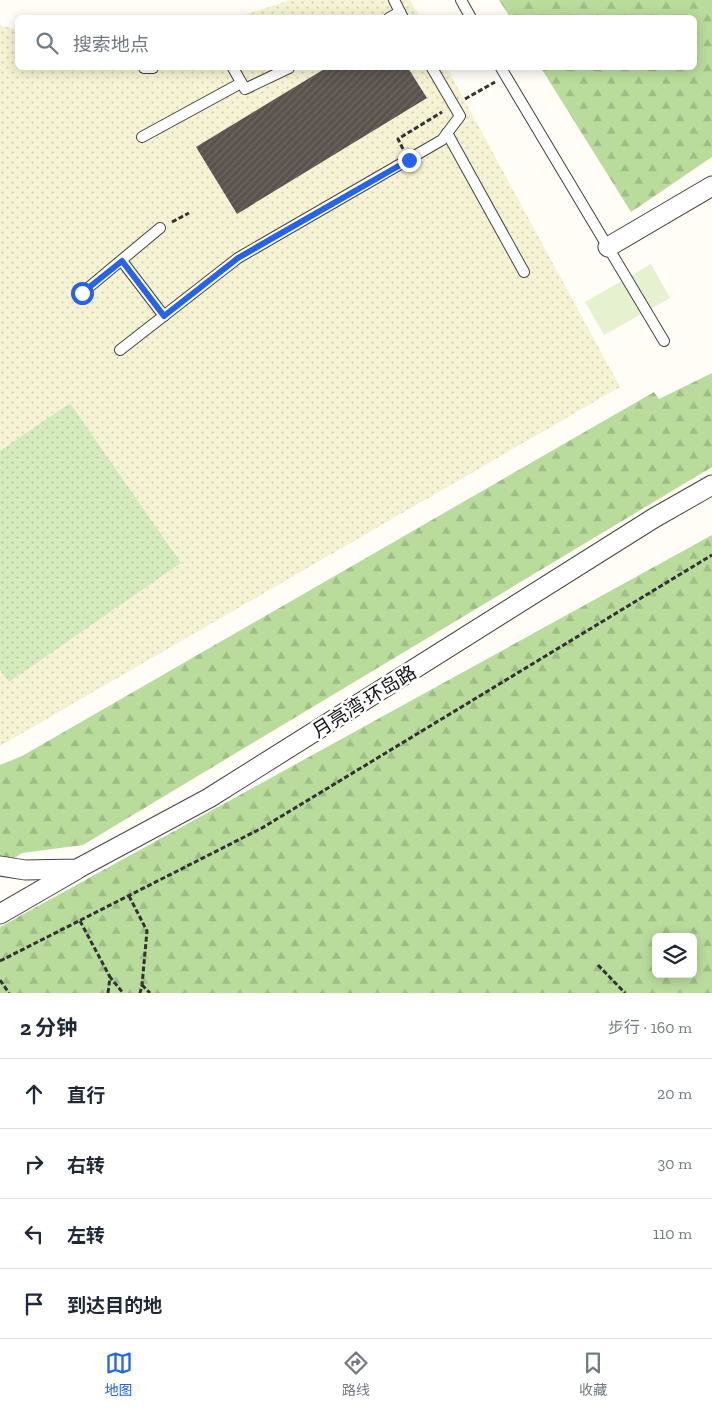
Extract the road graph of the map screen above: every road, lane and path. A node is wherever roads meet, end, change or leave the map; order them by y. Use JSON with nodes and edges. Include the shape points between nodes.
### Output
{"nodes":[{"id":1,"x":394,"y":0,"type":"edge"},
{"id":2,"x":461,"y":0,"type":"edge"},
{"id":3,"x":402,"y":15,"type":"edge"},
{"id":4,"x":469,"y":15,"type":"edge"},
{"id":5,"x":234,"y":70,"type":"edge"},
{"id":6,"x":285,"y":70,"type":"edge"},
{"id":7,"x":433,"y":70,"type":"edge"},
{"id":8,"x":502,"y":70,"type":"edge"},
{"id":9,"x":241,"y":83,"type":"junction"},
{"id":10,"x":448,"y":133,"type":"junction"},
{"id":11,"x":142,"y":137,"type":"dead end"},
{"id":12,"x":712,"y":186,"type":"edge"},
{"id":13,"x":189,"y":213,"type":"dead end"},
{"id":14,"x":160,"y":228,"type":"joint"},
{"id":15,"x":608,"y":247,"type":"junction"},
{"id":16,"x":122,"y":261,"type":"junction"},
{"id":17,"x":524,"y":272,"type":"dead end"},
{"id":18,"x":82,"y":293,"type":"dead end"},
{"id":19,"x":164,"y":316,"type":"junction"},
{"id":20,"x":664,"y":341,"type":"dead end"},
{"id":21,"x":120,"y":350,"type":"dead end"},
{"id":22,"x":712,"y":485,"type":"edge"},
{"id":23,"x":712,"y":555,"type":"edge"},
{"id":24,"x":0,"y":866,"type":"edge"},
{"id":25,"x":77,"y":869,"type":"junction"},
{"id":26,"x":129,"y":896,"type":"junction"},
{"id":27,"x":0,"y":914,"type":"edge"},
{"id":28,"x":80,"y":921,"type":"junction"},
{"id":29,"x":0,"y":961,"type":"edge"},
{"id":30,"x":598,"y":965,"type":"dead end"},
{"id":31,"x":110,"y":977,"type":"junction"},
{"id":32,"x":0,"y":980,"type":"edge"},
{"id":33,"x":142,"y":985,"type":"junction"},
{"id":34,"x":9,"y":993,"type":"edge"},
{"id":35,"x":108,"y":993,"type":"edge"},
{"id":36,"x":123,"y":993,"type":"edge"},
{"id":37,"x":140,"y":993,"type":"edge"},
{"id":38,"x":150,"y":993,"type":"edge"},
{"id":39,"x":625,"y":993,"type":"edge"}],
"edges":[{"from":1,"to":3,"type":"lane"},
{"from":2,"to":4,"type":"lane"},
{"from":5,"to":9,"type":"lane"},
{"from":6,"to":9,"type":"lane","via":[[245,89]]},
{"from":7,"to":10,"type":"lane","via":[[460,116]]},
{"from":8,"to":15,"type":"lane"},
{"from":9,"to":11,"type":"lane"},
{"from":10,"to":17,"type":"lane"},
{"from":10,"to":19,"type":"lane","via":[[442,140],[238,258]]},
{"from":12,"to":15,"type":"street"},
{"from":13,"to":14,"type":"path"},
{"from":14,"to":16,"type":"lane"},
{"from":15,"to":20,"type":"lane"},
{"from":16,"to":18,"type":"lane"},
{"from":16,"to":19,"type":"lane"},
{"from":19,"to":21,"type":"lane"},
{"from":22,"to":25,"type":"street","name":"月亮湾·环岛路","via":[[646,523],[209,798]]},
{"from":23,"to":26,"type":"path","via":[[262,828]]},
{"from":24,"to":25,"type":"street","name":"月亮湾·环岛路","via":[[25,870]]},
{"from":25,"to":27,"type":"street"},
{"from":26,"to":28,"type":"path"},
{"from":26,"to":33,"type":"path","via":[[147,931]]},
{"from":28,"to":29,"type":"path"},
{"from":28,"to":31,"type":"path"},
{"from":30,"to":39,"type":"path"},
{"from":31,"to":35,"type":"path"},
{"from":31,"to":36,"type":"path"},
{"from":32,"to":34,"type":"path"},
{"from":33,"to":37,"type":"path"},
{"from":33,"to":38,"type":"path"}]}
